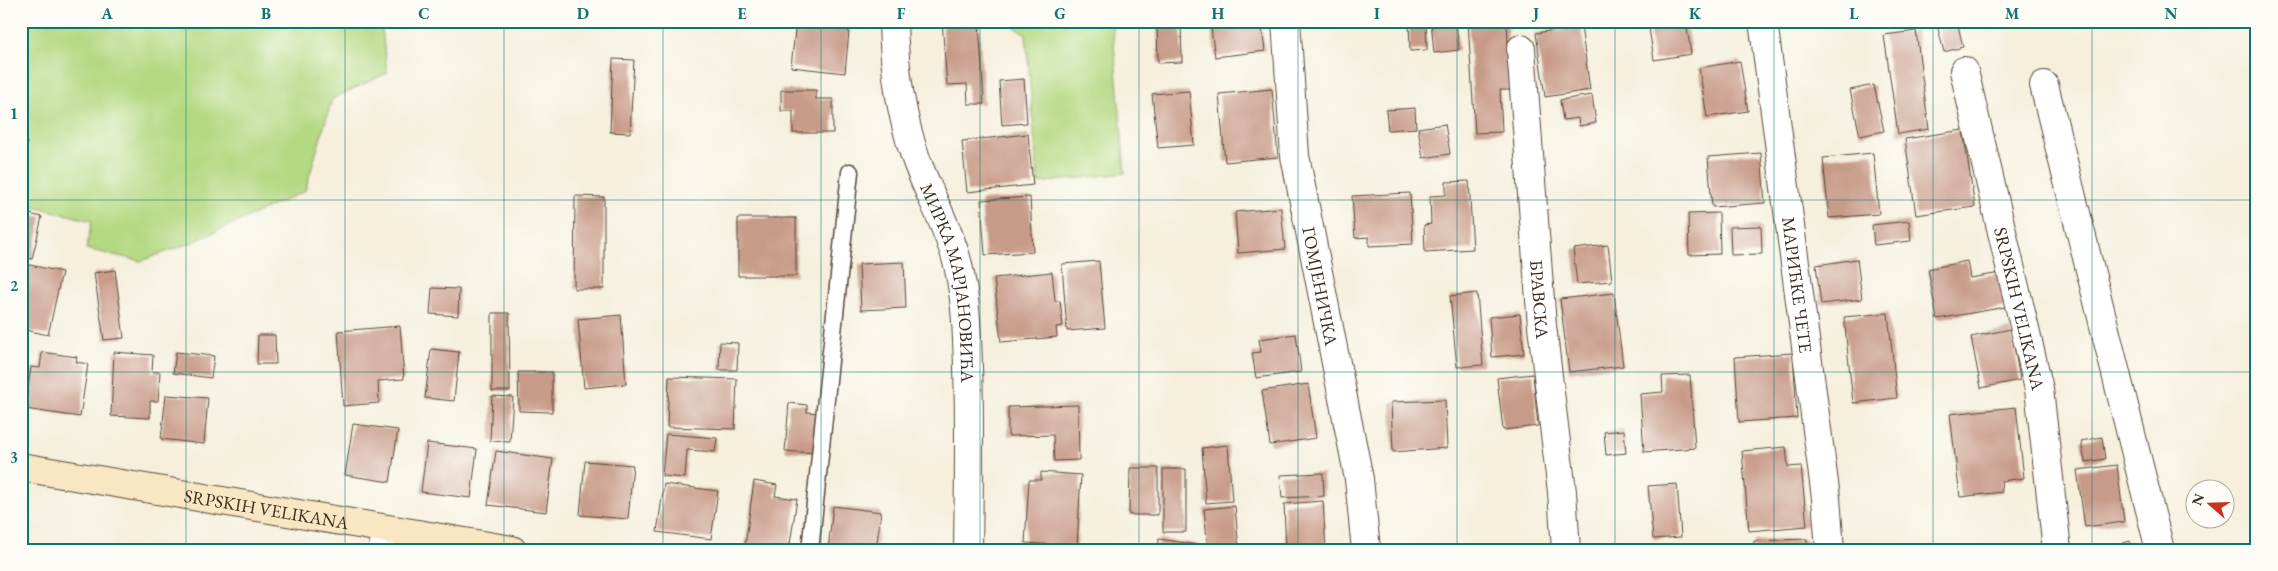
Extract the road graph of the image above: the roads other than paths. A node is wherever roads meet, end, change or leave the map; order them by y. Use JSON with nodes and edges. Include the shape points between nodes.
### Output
{"nodes":[{"id":1,"x":894,"y":21,"type":"edge"},
{"id":2,"x":1286,"y":21,"type":"edge"},
{"id":3,"x":1763,"y":21,"type":"edge"},
{"id":4,"x":1521,"y":49,"type":"dead end"},
{"id":5,"x":1964,"y":71,"type":"dead end"},
{"id":6,"x":2044,"y":86,"type":"dead end"},
{"id":7,"x":850,"y":172,"type":"dead end"},
{"id":8,"x":21,"y":467,"type":"edge"},
{"id":9,"x":384,"y":539,"type":"edge"},
{"id":10,"x":512,"y":550,"type":"edge"},
{"id":11,"x":810,"y":550,"type":"edge"},
{"id":12,"x":968,"y":550,"type":"edge"},
{"id":13,"x":1366,"y":550,"type":"edge"},
{"id":14,"x":1566,"y":550,"type":"edge"},
{"id":15,"x":1830,"y":550,"type":"edge"},
{"id":16,"x":2057,"y":550,"type":"edge"},
{"id":17,"x":2160,"y":550,"type":"edge"}],
"edges":[{"from":1,"to":12,"type":"street","name":"МИРКА МАРЈАНОВИЋА","via":[[894,49],[903,110],[916,159],[942,216],[958,266],[966,317],[970,402]]},
{"from":2,"to":13,"type":"street","name":"ГОМЈЕНИЧКА","via":[[1295,156],[1359,479]]},
{"from":3,"to":15,"type":"street","name":"МАРИЋКЕ ЧЕТЕ","via":[[1826,498]]},
{"from":4,"to":14,"type":"street","name":"БРАВСКА","via":[[1542,326]]},
{"from":5,"to":16,"type":"street","name":"SRPSKIH VELIKANA","via":[[2039,389]]},
{"from":6,"to":17,"type":"street"},
{"from":7,"to":11,"type":"lane"},
{"from":8,"to":9,"type":"main road","name":"SRPSKIH VELIKANA"},
{"from":9,"to":10,"type":"main road","name":"SRPSKIH VELIKANA"}]}
